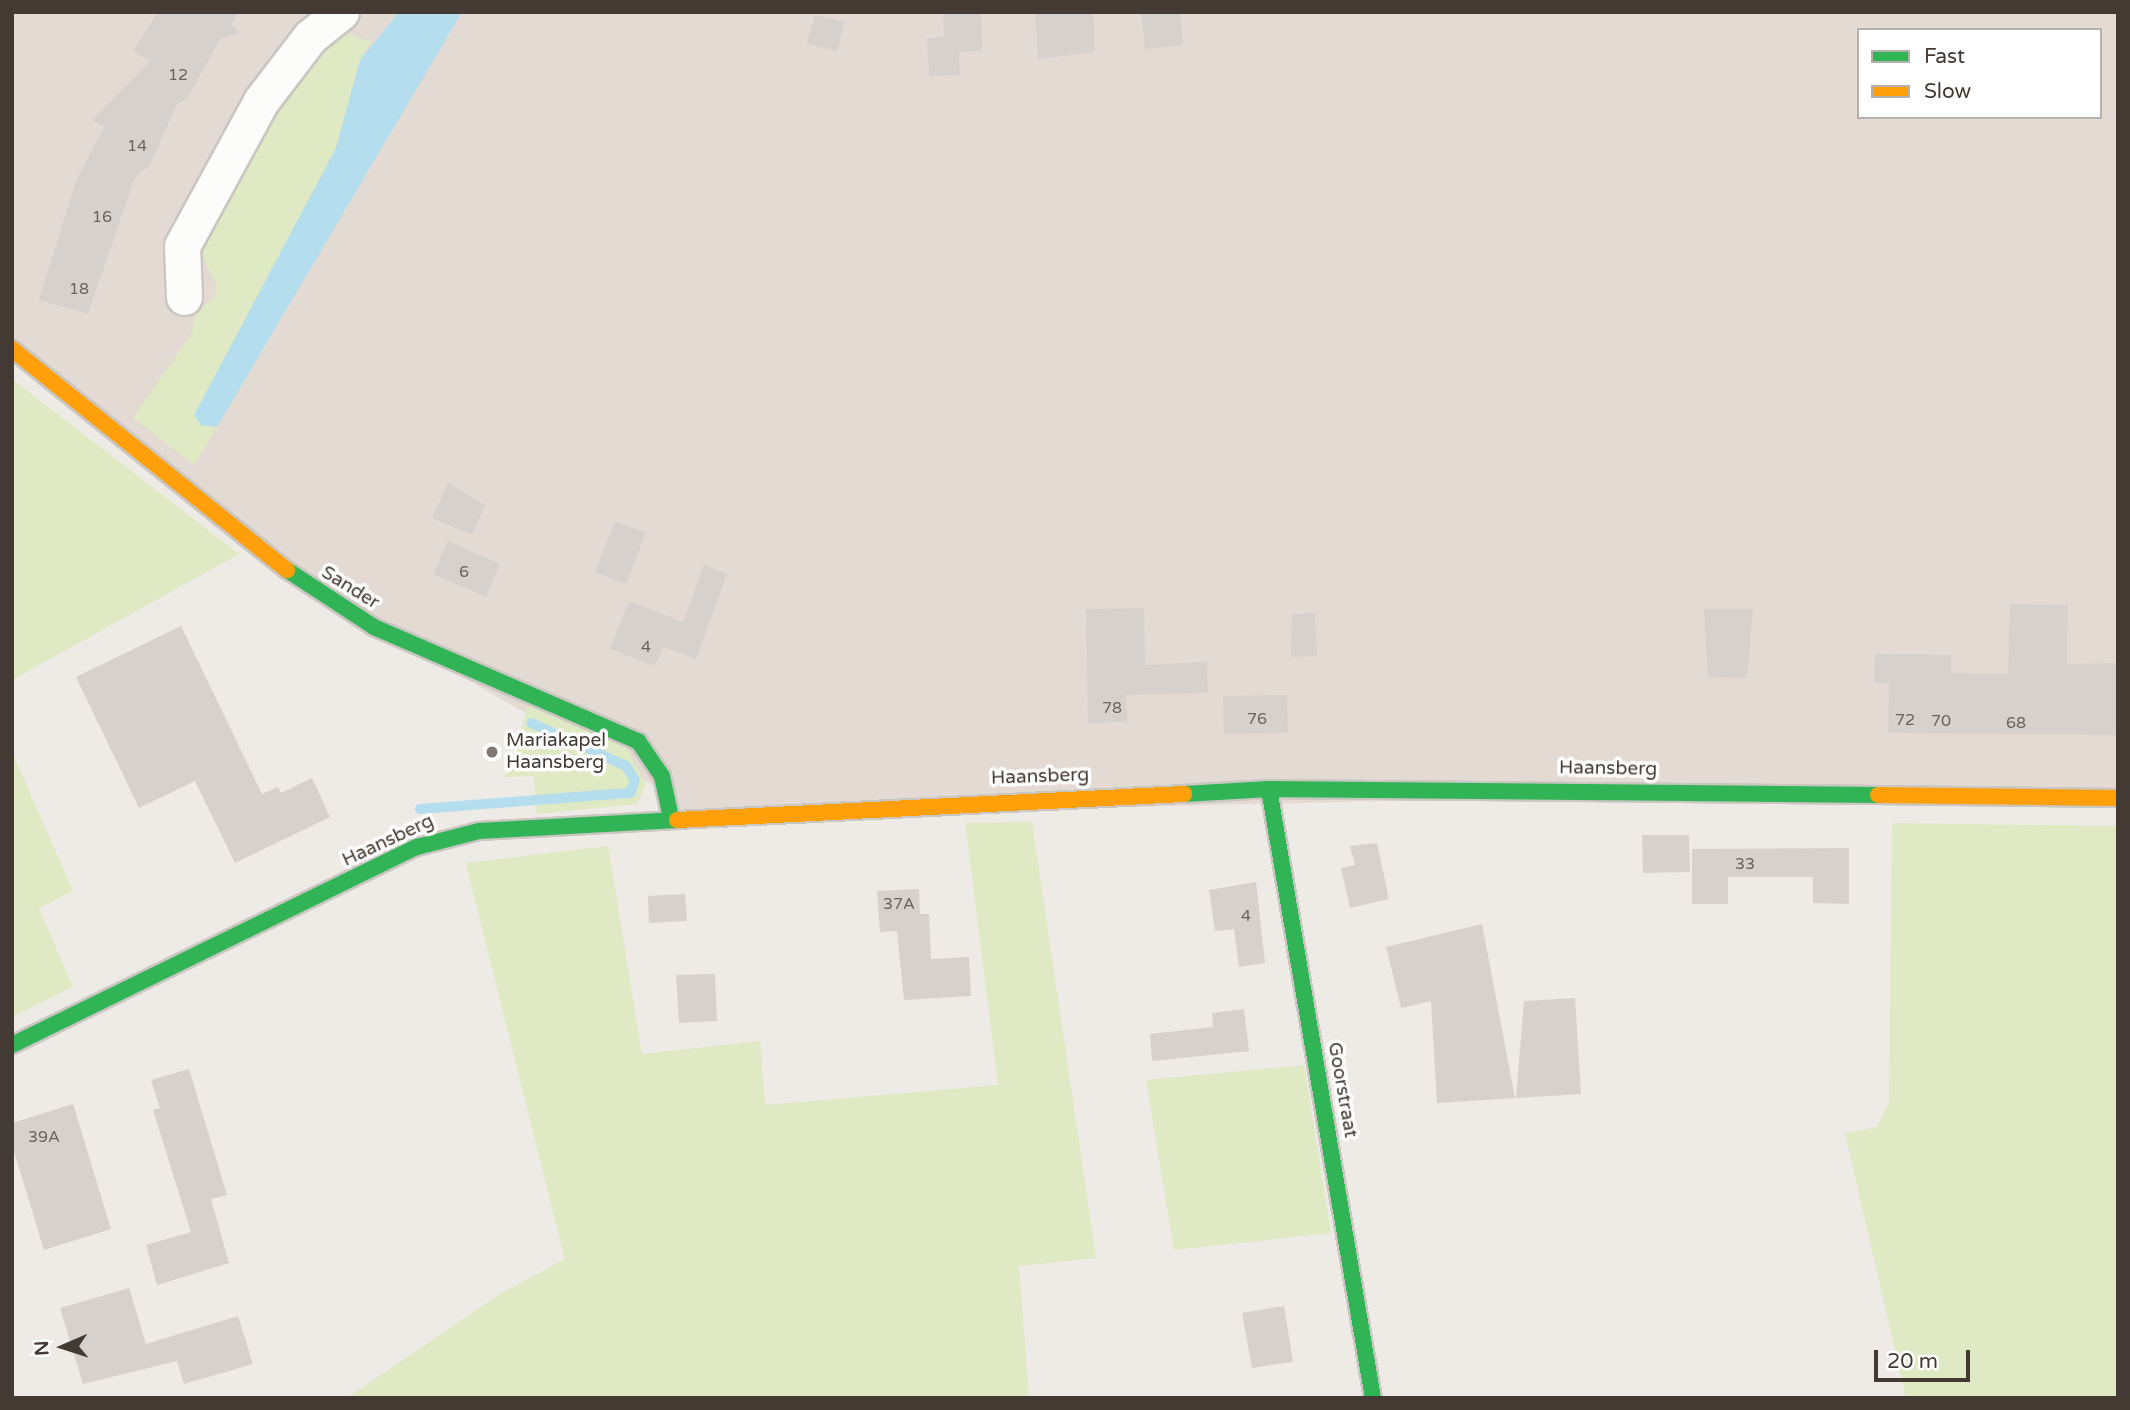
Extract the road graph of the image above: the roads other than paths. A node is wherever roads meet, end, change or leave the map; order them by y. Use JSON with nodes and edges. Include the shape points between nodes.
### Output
{"nodes":[{"id":1,"x":341,"y":12,"type":"edge"},
{"id":2,"x":184,"y":296,"type":"dead end"},
{"id":3,"x":12,"y":349,"type":"edge"},
{"id":4,"x":1269,"y":789,"type":"junction"},
{"id":5,"x":2118,"y":799,"type":"edge"},
{"id":6,"x":671,"y":818,"type":"junction"},
{"id":7,"x":12,"y":1045,"type":"edge"},
{"id":8,"x":1373,"y":1398,"type":"edge"}],
"edges":[{"from":1,"to":2,"type":"street","via":[[310,37],[261,102],[182,246]]},
{"from":3,"to":6,"type":"street","name":"Sander","via":[[219,521],[316,593],[373,627],[638,741],[662,776]]},
{"from":4,"to":5,"type":"street","name":"Haansberg"},
{"from":4,"to":6,"type":"street","name":"Haansberg"},
{"from":4,"to":8,"type":"street","name":"Goorstraat"},
{"from":6,"to":7,"type":"street","name":"Haansberg","via":[[479,831],[437,839]]}]}
